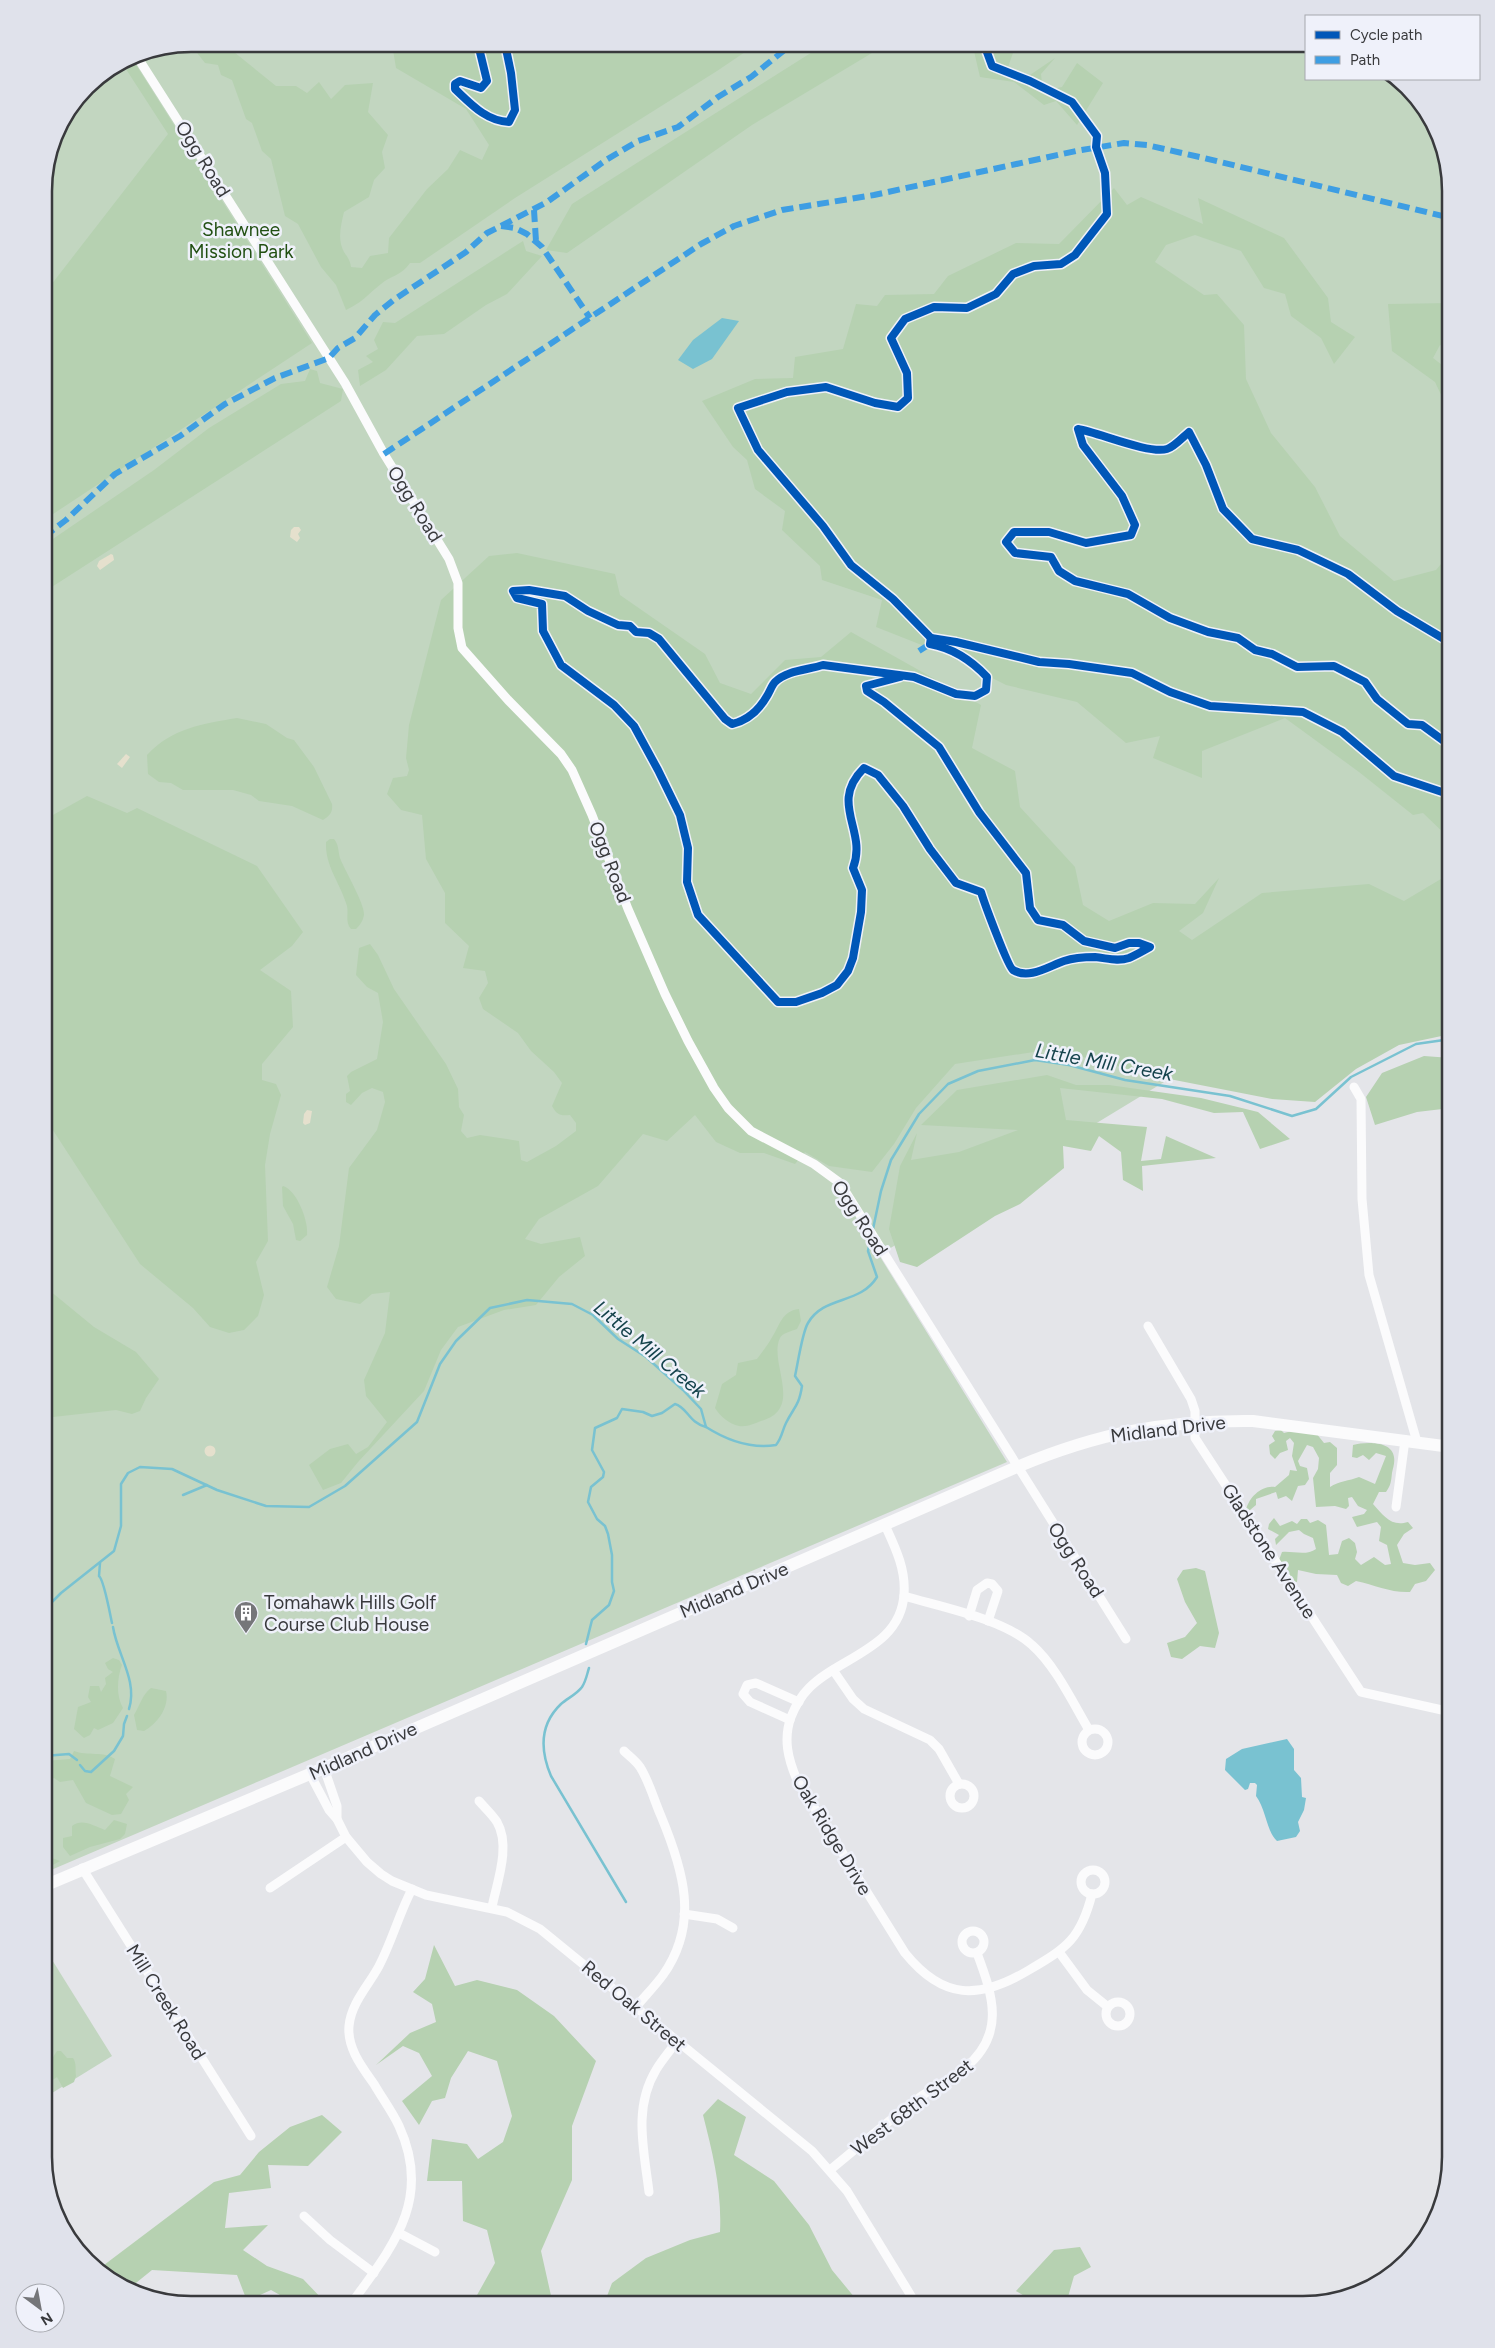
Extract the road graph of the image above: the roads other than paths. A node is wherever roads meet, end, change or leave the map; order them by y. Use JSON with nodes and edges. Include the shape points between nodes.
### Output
{"nodes":[{"id":1,"x":141,"y":62,"type":"edge"},
{"id":2,"x":1354,"y":1087,"type":"dead end"},
{"id":3,"x":1148,"y":1326,"type":"dead end"},
{"id":4,"x":1195,"y":1423,"type":"junction"},
{"id":5,"x":1411,"y":1441,"type":"junction"},
{"id":6,"x":1442,"y":1446,"type":"edge"},
{"id":7,"x":1017,"y":1467,"type":"junction"},
{"id":8,"x":1396,"y":1507,"type":"dead end"},
{"id":9,"x":885,"y":1525,"type":"junction"},
{"id":10,"x":904,"y":1596,"type":"junction"},
{"id":11,"x":969,"y":1616,"type":"junction"},
{"id":12,"x":988,"y":1622,"type":"junction"},
{"id":13,"x":1126,"y":1639,"type":"dead end"},
{"id":14,"x":833,"y":1670,"type":"junction"},
{"id":15,"x":799,"y":1702,"type":"junction"},
{"id":16,"x":1442,"y":1710,"type":"edge"},
{"id":17,"x":790,"y":1720,"type":"junction"},
{"id":18,"x":1089,"y":1730,"type":"dead end"},
{"id":19,"x":624,"y":1751,"type":"dead end"},
{"id":20,"x":324,"y":1768,"type":"junction"},
{"id":21,"x":310,"y":1774,"type":"junction"},
{"id":22,"x":959,"y":1784,"type":"dead end"},
{"id":23,"x":479,"y":1801,"type":"dead end"},
{"id":24,"x":337,"y":1819,"type":"junction"},
{"id":25,"x":346,"y":1837,"type":"junction"},
{"id":26,"x":82,"y":1868,"type":"junction"},
{"id":27,"x":52,"y":1882,"type":"edge"},
{"id":28,"x":270,"y":1888,"type":"dead end"},
{"id":29,"x":412,"y":1889,"type":"junction"},
{"id":30,"x":1092,"y":1894,"type":"dead end"},
{"id":31,"x":492,"y":1907,"type":"junction"},
{"id":32,"x":684,"y":1914,"type":"junction"},
{"id":33,"x":733,"y":1928,"type":"dead end"},
{"id":34,"x":1059,"y":1952,"type":"junction"},
{"id":35,"x":977,"y":1953,"type":"dead end"},
{"id":36,"x":990,"y":1989,"type":"junction"},
{"id":37,"x":636,"y":2007,"type":"junction"},
{"id":38,"x":1108,"y":2007,"type":"dead end"},
{"id":39,"x":677,"y":2041,"type":"junction"},
{"id":40,"x":251,"y":2136,"type":"dead end"},
{"id":41,"x":830,"y":2170,"type":"junction"},
{"id":42,"x":649,"y":2192,"type":"dead end"},
{"id":43,"x":304,"y":2216,"type":"dead end"},
{"id":44,"x":399,"y":2233,"type":"junction"},
{"id":45,"x":435,"y":2252,"type":"dead end"},
{"id":46,"x":374,"y":2273,"type":"junction"},
{"id":47,"x":358,"y":2295,"type":"edge"},
{"id":48,"x":911,"y":2296,"type":"edge"}],
"edges":[{"from":1,"to":7,"type":"street","name":"Ogg Road","via":[[345,383],[384,454],[449,559],[458,583],[458,628],[462,648],[561,754],[572,770],[665,994],[714,1088],[751,1131],[832,1174],[848,1194]]},
{"from":2,"to":5,"type":"street","via":[[1361,1099],[1362,1198],[1369,1275]]},
{"from":3,"to":4,"type":"street","name":"Gladstone Avenue","via":[[1191,1399]]},
{"from":4,"to":5,"type":"main road","name":"Midland Drive","via":[[1270,1422]]},
{"from":4,"to":7,"type":"main road","name":"Midland Drive","via":[[1147,1427],[1101,1436]]},
{"from":4,"to":16,"type":"street","name":"Gladstone Avenue","via":[[1195,1438],[1362,1692]]},
{"from":5,"to":6,"type":"main road","name":"Midland Drive"},
{"from":5,"to":8,"type":"street"},
{"from":7,"to":9,"type":"main road","name":"Midland Drive"},
{"from":7,"to":13,"type":"street","name":"Ogg Road"},
{"from":9,"to":10,"type":"street","name":"Oak Ridge Drive","via":[[902,1565]]},
{"from":9,"to":20,"type":"main road","name":"Midland Drive"},
{"from":10,"to":11,"type":"street"},
{"from":10,"to":14,"type":"street","name":"Oak Ridge Drive","via":[[887,1633],[862,1654]]},
{"from":11,"to":12,"type":"street"},
{"from":11,"to":12,"type":"street","via":[[977,1590],[987,1583],[992,1584],[998,1591]]},
{"from":12,"to":18,"type":"street","via":[[1011,1630],[1033,1645]]},
{"from":14,"to":15,"type":"street","name":"Oak Ridge Drive","via":[[808,1688]]},
{"from":14,"to":22,"type":"street","via":[[864,1709],[930,1740],[939,1749]]},
{"from":15,"to":17,"type":"street","name":"Oak Ridge Drive"},
{"from":15,"to":17,"type":"street","via":[[756,1682],[746,1685],[744,1694],[750,1702]]},
{"from":17,"to":36,"type":"street","name":"Oak Ridge Drive","via":[[787,1752],[797,1780],[905,1953],[936,1983],[964,1991]]},
{"from":19,"to":32,"type":"street","via":[[640,1767],[671,1840],[685,1895]]},
{"from":20,"to":21,"type":"main road","name":"Midland Drive"},
{"from":20,"to":24,"type":"street","name":"Red Oak Street","via":[[337,1806]]},
{"from":21,"to":24,"type":"street"},
{"from":21,"to":26,"type":"main road","name":"Midland Drive"},
{"from":23,"to":31,"type":"street","via":[[492,1815],[502,1834],[503,1846]]},
{"from":24,"to":25,"type":"street","name":"Red Oak Street"},
{"from":25,"to":28,"type":"street"},
{"from":25,"to":29,"type":"street","name":"Red Oak Street","via":[[381,1874]]},
{"from":26,"to":27,"type":"main road","name":"Midland Drive"},
{"from":26,"to":40,"type":"street","name":"Mill Creek Road"},
{"from":29,"to":31,"type":"street","name":"Red Oak Street","via":[[439,1898]]},
{"from":29,"to":44,"type":"street","via":[[378,1967],[353,2009],[349,2026],[352,2049],[399,2126],[409,2158],[410,2199]]},
{"from":30,"to":34,"type":"street","name":"Oak Ridge Drive","via":[[1080,1929]]},
{"from":31,"to":37,"type":"street","name":"Red Oak Street","via":[[523,1918],[540,1929]]},
{"from":32,"to":33,"type":"street","via":[[717,1920]]},
{"from":32,"to":37,"type":"street","via":[[676,1949],[664,1974]]},
{"from":34,"to":36,"type":"street","name":"Oak Ridge Drive","via":[[1008,1983]]},
{"from":34,"to":38,"type":"street","via":[[1087,1990]]},
{"from":35,"to":36,"type":"street","name":"West 68th Street"},
{"from":36,"to":41,"type":"street","name":"West 68th Street","via":[[993,2022],[980,2054],[964,2070],[923,2095]]},
{"from":37,"to":39,"type":"street","name":"Red Oak Street"},
{"from":39,"to":41,"type":"street","name":"Red Oak Street","via":[[812,2151]]},
{"from":39,"to":42,"type":"street","via":[[656,2070],[644,2101],[642,2139]]},
{"from":41,"to":48,"type":"street","name":"Red Oak Street","via":[[847,2191]]},
{"from":43,"to":46,"type":"street","via":[[323,2235]]},
{"from":44,"to":45,"type":"street"},
{"from":44,"to":46,"type":"street"},
{"from":46,"to":47,"type":"street"}]}
